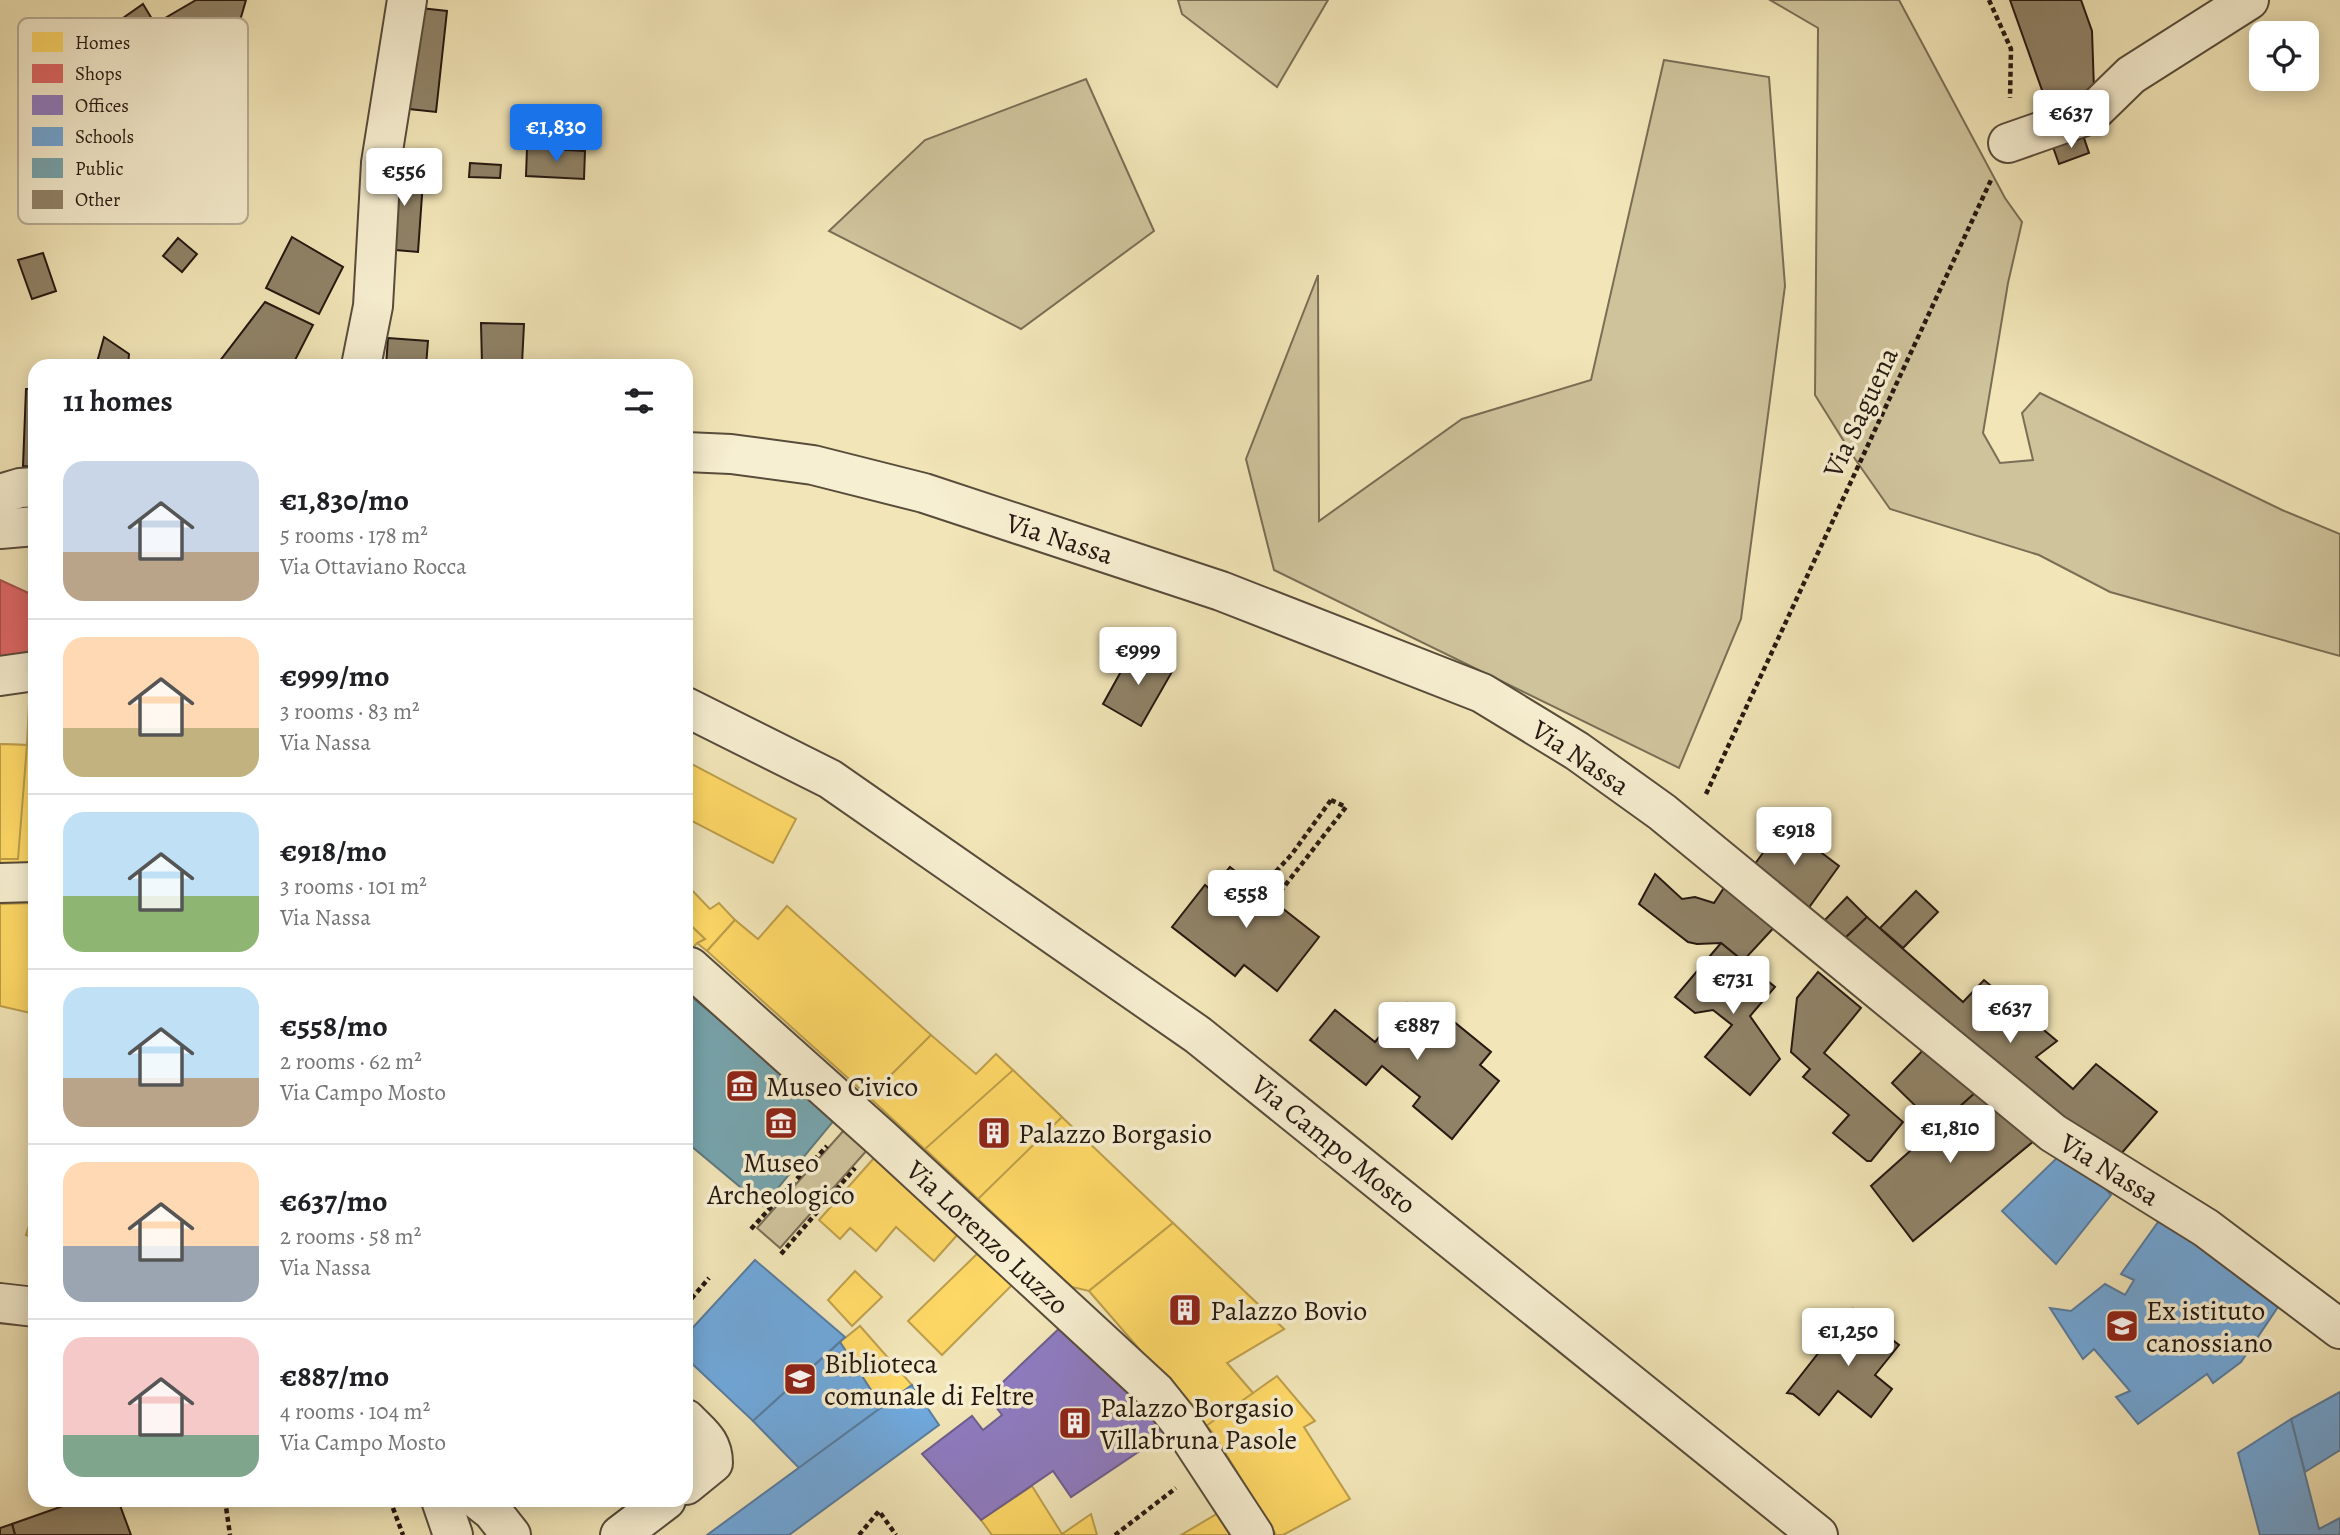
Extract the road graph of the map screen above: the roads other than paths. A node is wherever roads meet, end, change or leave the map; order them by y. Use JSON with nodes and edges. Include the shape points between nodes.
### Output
{"nodes":[{"id":1,"x":407,"y":0,"type":"edge"},
{"id":2,"x":2249,"y":0,"type":"edge"},
{"id":3,"x":2008,"y":143,"type":"road end"},
{"id":4,"x":362,"y":359,"type":"edge"},
{"id":5,"x":693,"y":452,"type":"edge"},
{"id":6,"x":28,"y":487,"type":"edge"},
{"id":7,"x":0,"y":494,"type":"edge"},
{"id":8,"x":28,"y":527,"type":"edge"},
{"id":9,"x":0,"y":529,"type":"edge"},
{"id":10,"x":28,"y":672,"type":"edge"},
{"id":11,"x":0,"y":676,"type":"edge"},
{"id":12,"x":693,"y":710,"type":"edge"},
{"id":13,"x":28,"y":882,"type":"edge"},
{"id":14,"x":0,"y":883,"type":"edge"},
{"id":15,"x":693,"y":973,"type":"edge"},
{"id":16,"x":0,"y":1303,"type":"edge"},
{"id":17,"x":28,"y":1306,"type":"edge"},
{"id":18,"x":2340,"y":1329,"type":"edge"},
{"id":19,"x":693,"y":1426,"type":"edge"},
{"id":20,"x":693,"y":1479,"type":"edge"},
{"id":21,"x":443,"y":1507,"type":"edge"},
{"id":22,"x":657,"y":1507,"type":"edge"},
{"id":23,"x":453,"y":1535,"type":"edge"},
{"id":24,"x":620,"y":1535,"type":"edge"},
{"id":25,"x":1254,"y":1535,"type":"edge"},
{"id":26,"x":1818,"y":1535,"type":"edge"}],
"edges":[{"from":1,"to":4,"type":"street","via":[[381,163],[373,306]]},
{"from":2,"to":3,"type":"street","via":[[2131,75],[2091,114]]},
{"from":5,"to":18,"type":"street","name":"Via Nassa","via":[[813,465],[924,493],[1221,592],[1482,693],[1577,751],[1662,811],[2053,1133],[2206,1228]]},
{"from":6,"to":7,"type":"street"},
{"from":8,"to":9,"type":"street"},
{"from":10,"to":11,"type":"street"},
{"from":12,"to":26,"type":"street","name":"Via Campo Mosto","via":[[831,779],[1198,1035]]},
{"from":13,"to":14,"type":"street"},
{"from":15,"to":25,"type":"street","name":"Via Lorenzo Luzzo","via":[[868,1126],[1156,1392]]},
{"from":16,"to":17,"type":"street"},
{"from":19,"to":20,"type":"street","via":[[713,1450],[713,1462]]},
{"from":21,"to":23,"type":"street"},
{"from":22,"to":24,"type":"street"}]}
